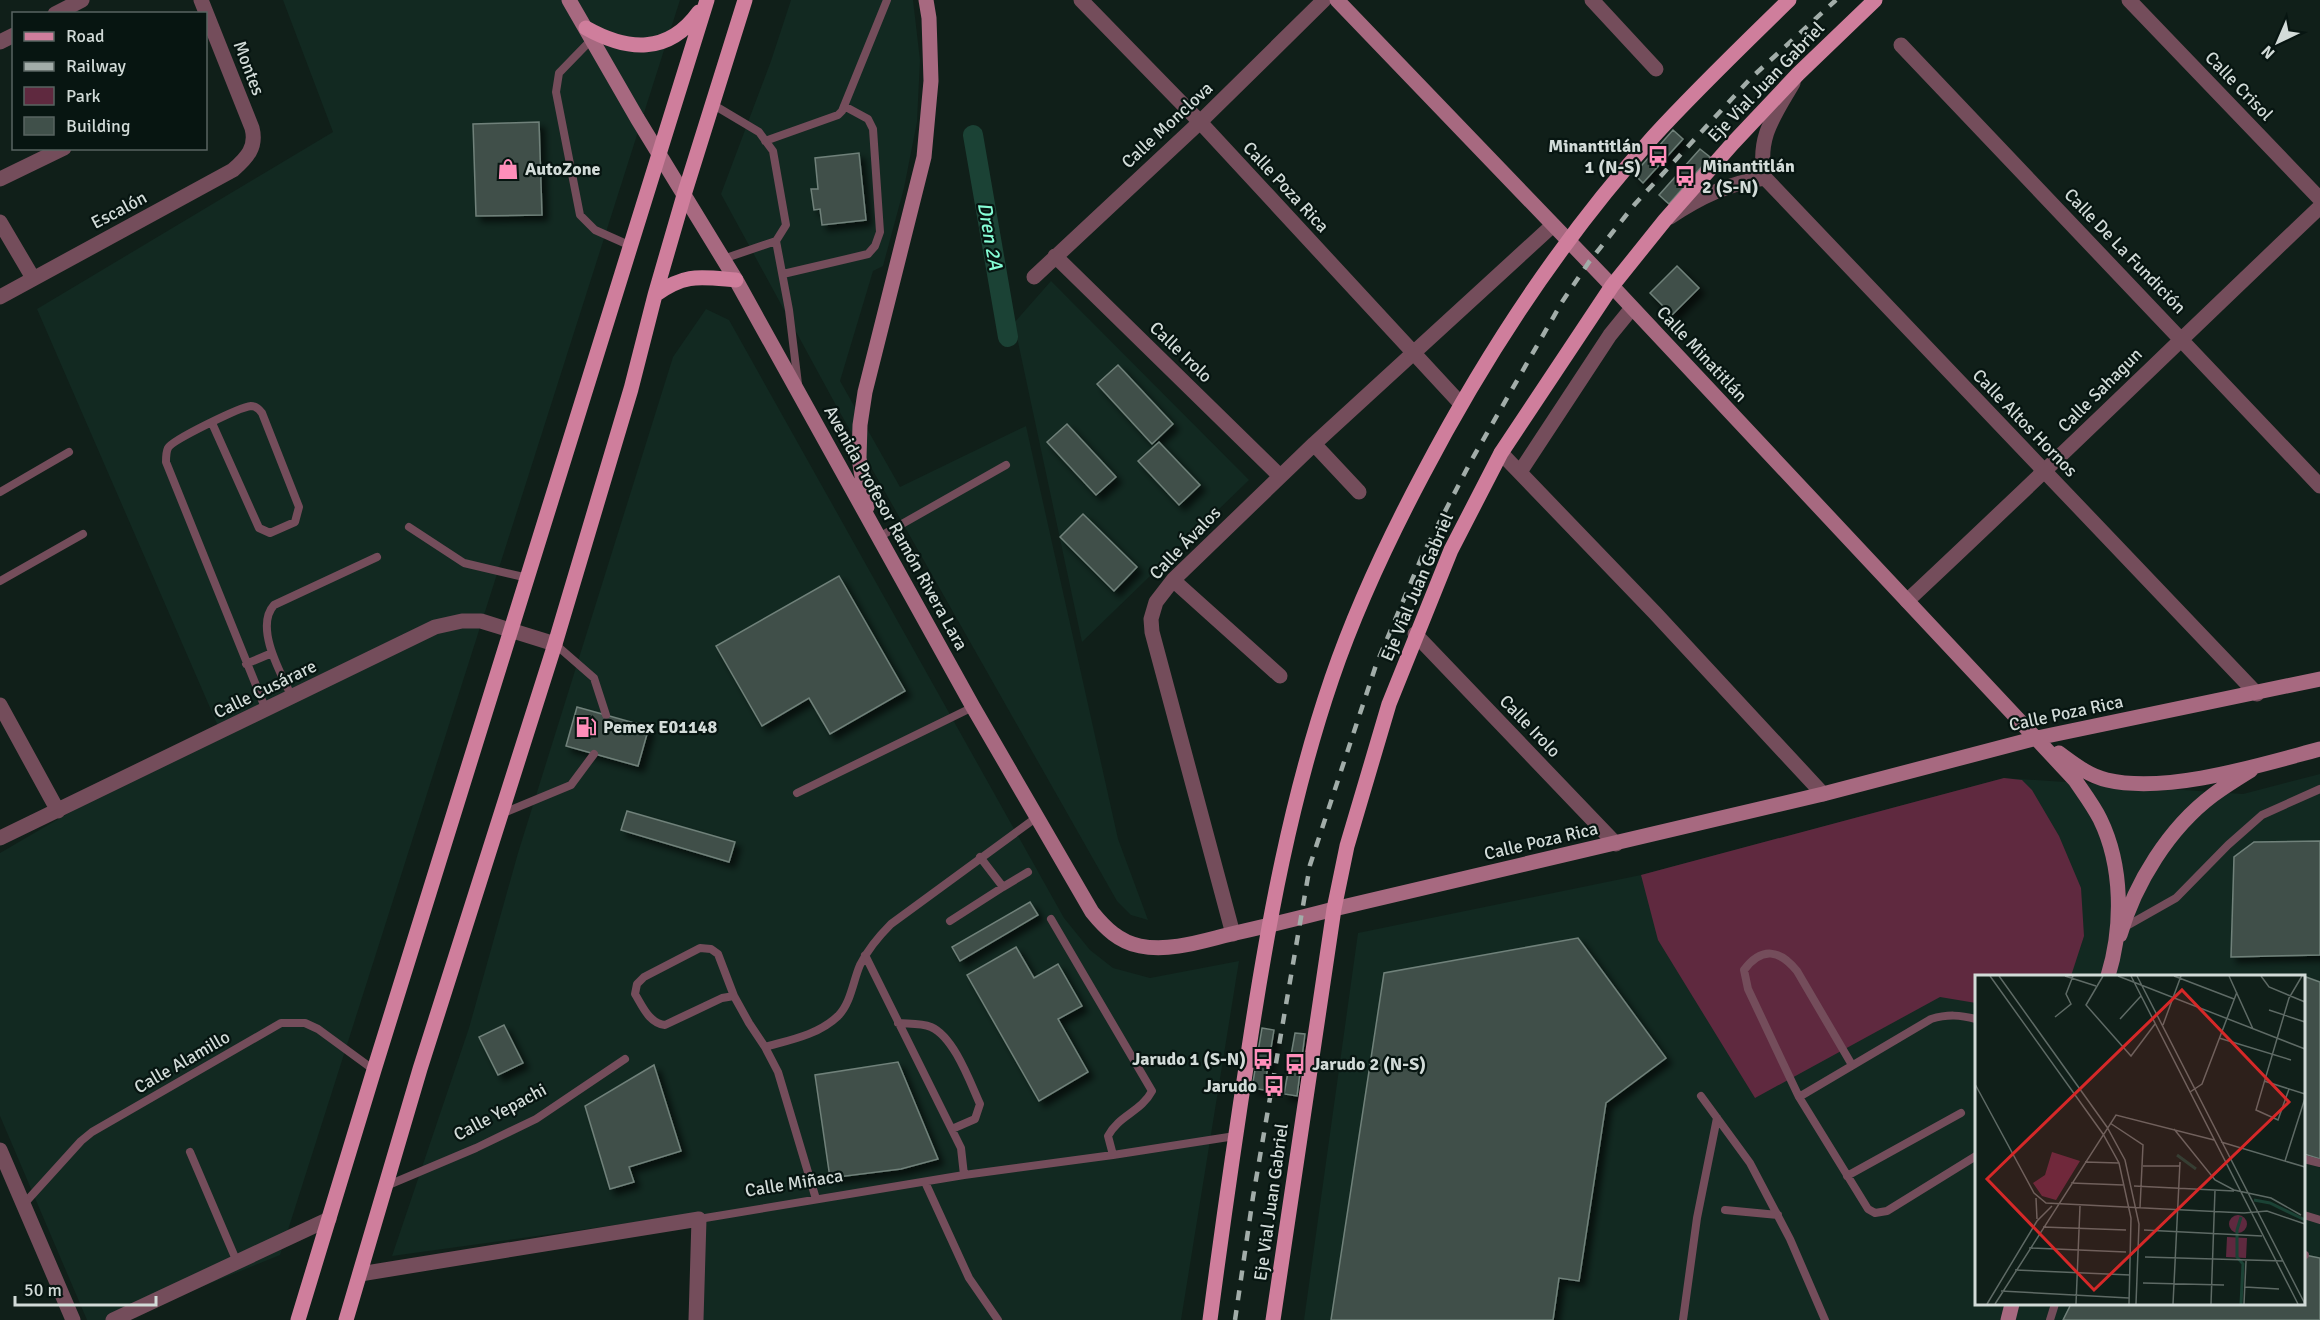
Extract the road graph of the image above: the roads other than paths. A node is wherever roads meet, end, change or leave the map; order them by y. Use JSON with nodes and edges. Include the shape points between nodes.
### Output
{"nodes":[{"id":1,"x":82,"y":0,"type":"edge"},
{"id":2,"x":569,"y":0,"type":"edge"},
{"id":3,"x":745,"y":0,"type":"edge"},
{"id":4,"x":887,"y":0,"type":"edge"},
{"id":5,"x":926,"y":0,"type":"edge"},
{"id":6,"x":1082,"y":0,"type":"edge"},
{"id":7,"x":1324,"y":0,"type":"edge"},
{"id":8,"x":1337,"y":0,"type":"edge"},
{"id":9,"x":1592,"y":0,"type":"edge"},
{"id":10,"x":1789,"y":0,"type":"edge"},
{"id":11,"x":1875,"y":0,"type":"edge"},
{"id":12,"x":2129,"y":0,"type":"edge"},
{"id":13,"x":706,"y":1,"type":"edge"},
{"id":14,"x":59,"y":12,"type":"edge"},
{"id":15,"x":207,"y":15,"type":"edge"},
{"id":16,"x":589,"y":34,"type":"junction"},
{"id":17,"x":1901,"y":45,"type":"dead end"},
{"id":18,"x":1656,"y":69,"type":"dead end"},
{"id":19,"x":1798,"y":74,"type":"junction"},
{"id":20,"x":712,"y":104,"type":"junction"},
{"id":21,"x":844,"y":106,"type":"junction"},
{"id":22,"x":1200,"y":122,"type":"junction"},
{"id":23,"x":765,"y":141,"type":"junction"},
{"id":24,"x":60,"y":150,"type":"edge"},
{"id":25,"x":251,"y":150,"type":"joint"},
{"id":26,"x":658,"y":153,"type":"junction"},
{"id":27,"x":1765,"y":178,"type":"junction"},
{"id":28,"x":0,"y":179,"type":"edge"},
{"id":29,"x":684,"y":195,"type":"junction"},
{"id":30,"x":2320,"y":199,"type":"edge"},
{"id":31,"x":2320,"y":207,"type":"edge"},
{"id":32,"x":1665,"y":220,"type":"junction"},
{"id":33,"x":0,"y":222,"type":"edge"},
{"id":34,"x":1553,"y":225,"type":"junction"},
{"id":35,"x":1568,"y":240,"type":"junction"},
{"id":36,"x":776,"y":241,"type":"junction"},
{"id":37,"x":631,"y":246,"type":"junction"},
{"id":38,"x":1055,"y":256,"type":"junction"},
{"id":39,"x":723,"y":259,"type":"junction"},
{"id":40,"x":783,"y":274,"type":"junction"},
{"id":41,"x":1035,"y":277,"type":"dead end"},
{"id":42,"x":33,"y":278,"type":"junction"},
{"id":43,"x":736,"y":280,"type":"junction"},
{"id":44,"x":1612,"y":286,"type":"junction"},
{"id":45,"x":655,"y":295,"type":"junction"},
{"id":46,"x":0,"y":297,"type":"edge"},
{"id":47,"x":1632,"y":308,"type":"junction"},
{"id":48,"x":2181,"y":338,"type":"junction"},
{"id":49,"x":1414,"y":352,"type":"junction"},
{"id":50,"x":799,"y":395,"type":"junction"},
{"id":51,"x":1460,"y":403,"type":"junction"},
{"id":52,"x":212,"y":423,"type":"junction"},
{"id":53,"x":1314,"y":444,"type":"junction"},
{"id":54,"x":69,"y":452,"type":"dead end"},
{"id":55,"x":1501,"y":453,"type":"junction"},
{"id":56,"x":1006,"y":465,"type":"dead end"},
{"id":57,"x":1520,"y":472,"type":"junction"},
{"id":58,"x":2045,"y":472,"type":"junction"},
{"id":59,"x":1280,"y":476,"type":"junction"},
{"id":60,"x":2320,"y":486,"type":"edge"},
{"id":61,"x":0,"y":492,"type":"edge"},
{"id":62,"x":1359,"y":492,"type":"dead end"},
{"id":63,"x":868,"y":518,"type":"junction"},
{"id":64,"x":409,"y":527,"type":"dead end"},
{"id":65,"x":83,"y":534,"type":"dead end"},
{"id":66,"x":879,"y":537,"type":"junction"},
{"id":67,"x":377,"y":557,"type":"dead end"},
{"id":68,"x":528,"y":578,"type":"junction"},
{"id":69,"x":1173,"y":580,"type":"junction"},
{"id":70,"x":0,"y":581,"type":"edge"},
{"id":71,"x":1907,"y":601,"type":"junction"},
{"id":72,"x":511,"y":631,"type":"junction"},
{"id":73,"x":1415,"y":634,"type":"junction"},
{"id":74,"x":555,"y":644,"type":"junction"},
{"id":75,"x":272,"y":653,"type":"junction"},
{"id":76,"x":246,"y":664,"type":"junction"},
{"id":77,"x":1280,"y":676,"type":"dead end"},
{"id":78,"x":2320,"y":679,"type":"edge"},
{"id":79,"x":2257,"y":694,"type":"junction"},
{"id":80,"x":292,"y":697,"type":"junction"},
{"id":81,"x":0,"y":705,"type":"edge"},
{"id":82,"x":973,"y":707,"type":"junction"},
{"id":83,"x":266,"y":710,"type":"junction"},
{"id":84,"x":606,"y":715,"type":"dead end"},
{"id":85,"x":2037,"y":738,"type":"junction"},
{"id":86,"x":2320,"y":749,"type":"edge"},
{"id":87,"x":594,"y":754,"type":"dead end"},
{"id":88,"x":2257,"y":765,"type":"junction"},
{"id":89,"x":2320,"y":789,"type":"edge"},
{"id":90,"x":797,"y":793,"type":"dead end"},
{"id":91,"x":1823,"y":794,"type":"junction"},
{"id":92,"x":58,"y":811,"type":"junction"},
{"id":93,"x":500,"y":814,"type":"junction"},
{"id":94,"x":1037,"y":817,"type":"junction"},
{"id":95,"x":0,"y":838,"type":"edge"},
{"id":96,"x":1616,"y":844,"type":"junction"},
{"id":97,"x":980,"y":857,"type":"junction"},
{"id":98,"x":1028,"y":872,"type":"dead end"},
{"id":99,"x":1003,"y":887,"type":"junction"},
{"id":100,"x":1334,"y":909,"type":"junction"},
{"id":101,"x":1051,"y":919,"type":"dead end"},
{"id":102,"x":950,"y":921,"type":"dead end"},
{"id":103,"x":1268,"y":927,"type":"junction"},
{"id":104,"x":2122,"y":929,"type":"junction"},
{"id":105,"x":1233,"y":933,"type":"junction"},
{"id":106,"x":865,"y":955,"type":"junction"},
{"id":107,"x":2113,"y":958,"type":"junction"},
{"id":108,"x":2108,"y":975,"type":"edge"},
{"id":109,"x":735,"y":996,"type":"junction"},
{"id":110,"x":1975,"y":1018,"type":"edge"},
{"id":111,"x":898,"y":1023,"type":"junction"},
{"id":112,"x":765,"y":1047,"type":"junction"},
{"id":113,"x":625,"y":1059,"type":"dead end"},
{"id":114,"x":1852,"y":1065,"type":"junction"},
{"id":115,"x":374,"y":1070,"type":"junction"},
{"id":116,"x":1701,"y":1096,"type":"dead end"},
{"id":117,"x":1799,"y":1097,"type":"junction"},
{"id":118,"x":1961,"y":1113,"type":"dead end"},
{"id":119,"x":1717,"y":1118,"type":"junction"},
{"id":120,"x":952,"y":1129,"type":"junction"},
{"id":121,"x":1235,"y":1136,"type":"junction"},
{"id":122,"x":0,"y":1150,"type":"edge"},
{"id":123,"x":190,"y":1152,"type":"dead end"},
{"id":124,"x":1113,"y":1155,"type":"junction"},
{"id":125,"x":1975,"y":1157,"type":"edge"},
{"id":126,"x":2305,"y":1159,"type":"edge"},
{"id":127,"x":2320,"y":1163,"type":"edge"},
{"id":128,"x":964,"y":1175,"type":"junction"},
{"id":129,"x":1847,"y":1176,"type":"junction"},
{"id":130,"x":925,"y":1182,"type":"junction"},
{"id":131,"x":385,"y":1186,"type":"junction"},
{"id":132,"x":816,"y":1199,"type":"junction"},
{"id":133,"x":23,"y":1205,"type":"junction"},
{"id":134,"x":1725,"y":1210,"type":"dead end"},
{"id":135,"x":1778,"y":1215,"type":"junction"},
{"id":136,"x":2305,"y":1215,"type":"edge"},
{"id":137,"x":329,"y":1219,"type":"junction"},
{"id":138,"x":699,"y":1219,"type":"junction"},
{"id":139,"x":2320,"y":1220,"type":"edge"},
{"id":140,"x":237,"y":1262,"type":"junction"},
{"id":141,"x":360,"y":1274,"type":"junction"},
{"id":142,"x":2012,"y":1305,"type":"edge"},
{"id":143,"x":2055,"y":1305,"type":"edge"},
{"id":144,"x":73,"y":1320,"type":"edge"},
{"id":145,"x":113,"y":1320,"type":"edge"},
{"id":146,"x":298,"y":1320,"type":"edge"},
{"id":147,"x":346,"y":1320,"type":"edge"},
{"id":148,"x":696,"y":1320,"type":"edge"},
{"id":149,"x":998,"y":1320,"type":"edge"},
{"id":150,"x":1210,"y":1320,"type":"edge"},
{"id":151,"x":1274,"y":1320,"type":"edge"},
{"id":152,"x":1683,"y":1320,"type":"edge"},
{"id":153,"x":1825,"y":1320,"type":"edge"},
{"id":154,"x":2008,"y":1320,"type":"edge"},
{"id":155,"x":2050,"y":1320,"type":"edge"}],
"edges":[{"from":1,"to":14,"type":"street"},
{"from":2,"to":16,"type":"main road","name":"Avenida Profesor Ramón Rivera Lara"},
{"from":3,"to":20,"type":"main road"},
{"from":4,"to":21,"type":"lane"},
{"from":5,"to":63,"type":"main road","via":[[931,81],[924,157],[860,425],[859,458]]},
{"from":6,"to":22,"type":"street","name":"Calle Poza Rica"},
{"from":7,"to":22,"type":"street","name":"Calle Monclova"},
{"from":8,"to":34,"type":"main road","name":"Calle Minatitlán"},
{"from":9,"to":18,"type":"street"},
{"from":10,"to":35,"type":"main road","via":[[1652,139]]},
{"from":11,"to":19,"type":"main road","name":"Eje Vial Juan Gabriel"},
{"from":12,"to":30,"type":"street","name":"Calle Crisol"},
{"from":13,"to":16,"type":"main road","via":[[691,23],[673,37],[651,45],[629,46]]},
{"from":13,"to":26,"type":"main road"},
{"from":15,"to":25,"type":"street","name":"Montes","via":[[252,128]]},
{"from":16,"to":26,"type":"main road","name":"Avenida Profesor Ramón Rivera Lara"},
{"from":16,"to":37,"type":"lane","via":[[559,73],[558,104],[580,215],[595,230]]},
{"from":17,"to":48,"type":"street","name":"Calle De La Fundición"},
{"from":19,"to":27,"type":"street","via":[[1763,143]]},
{"from":19,"to":32,"type":"main road","name":"Eje Vial Juan Gabriel"},
{"from":20,"to":23,"type":"lane","via":[[759,132]]},
{"from":20,"to":29,"type":"main road"},
{"from":21,"to":23,"type":"lane","via":[[838,115]]},
{"from":21,"to":40,"type":"lane","via":[[868,119],[873,129],[880,232],[868,255]]},
{"from":22,"to":38,"type":"street","name":"Calle Monclova"},
{"from":22,"to":49,"type":"street","name":"Calle Poza Rica"},
{"from":23,"to":36,"type":"lane","via":[[773,151],[786,225]]},
{"from":24,"to":28,"type":"street"},
{"from":25,"to":42,"type":"street","name":"Escalón","via":[[233,170]]},
{"from":26,"to":29,"type":"main road","name":"Avenida Profesor Ramón Rivera Lara"},
{"from":26,"to":37,"type":"main road"},
{"from":27,"to":32,"type":"street","via":[[1716,190]]},
{"from":27,"to":58,"type":"street","name":"Calle Altos Hornos"},
{"from":29,"to":39,"type":"main road","name":"Avenida Profesor Ramón Rivera Lara"},
{"from":29,"to":45,"type":"main road"},
{"from":31,"to":48,"type":"street","name":"Calle Sahagun"},
{"from":32,"to":44,"type":"main road","name":"Eje Vial Juan Gabriel"},
{"from":33,"to":42,"type":"street"},
{"from":34,"to":35,"type":"main road","name":"Calle Minatitlán"},
{"from":34,"to":49,"type":"street","name":"Calle Ávalos"},
{"from":35,"to":44,"type":"main road","name":"Calle Minatitlán"},
{"from":35,"to":51,"type":"main road"},
{"from":36,"to":39,"type":"lane"},
{"from":36,"to":40,"type":"lane"},
{"from":37,"to":68,"type":"main road"},
{"from":38,"to":41,"type":"street","name":"Calle Monclova"},
{"from":38,"to":59,"type":"street","name":"Calle Irolo"},
{"from":39,"to":43,"type":"main road","name":"Avenida Profesor Ramón Rivera Lara"},
{"from":40,"to":50,"type":"lane"},
{"from":42,"to":46,"type":"street","name":"Escalón"},
{"from":43,"to":45,"type":"main road","via":[[684,279],[672,282]]},
{"from":43,"to":50,"type":"main road","name":"Avenida Profesor Ramón Rivera Lara"},
{"from":44,"to":47,"type":"main road","name":"Calle Minatitlán"},
{"from":44,"to":55,"type":"main road","name":"Eje Vial Juan Gabriel"},
{"from":45,"to":74,"type":"main road"},
{"from":47,"to":57,"type":"street"},
{"from":47,"to":71,"type":"main road","name":"Calle Minatitlán"},
{"from":48,"to":58,"type":"street","name":"Calle Sahagun"},
{"from":48,"to":60,"type":"street","name":"Calle De La Fundición"},
{"from":49,"to":51,"type":"street","name":"Calle Poza Rica"},
{"from":49,"to":53,"type":"street","name":"Calle Ávalos"},
{"from":50,"to":63,"type":"main road","name":"Avenida Profesor Ramón Rivera Lara"},
{"from":51,"to":103,"type":"main road","via":[[1401,514],[1332,679],[1291,820]]},
{"from":52,"to":52,"type":"lane","via":[[251,406],[258,408],[300,507],[294,522],[270,533],[259,528]]},
{"from":52,"to":76,"type":"lane","via":[[180,437],[168,448],[166,462]]},
{"from":53,"to":59,"type":"street","name":"Calle Ávalos"},
{"from":53,"to":62,"type":"street"},
{"from":54,"to":61,"type":"lane"},
{"from":55,"to":57,"type":"street"},
{"from":55,"to":73,"type":"main road","name":"Eje Vial Juan Gabriel","via":[[1451,550]]},
{"from":56,"to":66,"type":"lane"},
{"from":57,"to":91,"type":"street"},
{"from":58,"to":71,"type":"street","name":"Calle Sahagun"},
{"from":58,"to":79,"type":"street","name":"Calle Altos Hornos"},
{"from":59,"to":69,"type":"street","name":"Calle Ávalos"},
{"from":63,"to":66,"type":"main road","name":"Avenida Profesor Ramón Rivera Lara"},
{"from":64,"to":68,"type":"lane","via":[[464,563]]},
{"from":65,"to":70,"type":"lane"},
{"from":66,"to":82,"type":"main road","name":"Avenida Profesor Ramón Rivera Lara"},
{"from":67,"to":75,"type":"lane","via":[[274,605],[267,617]]},
{"from":68,"to":72,"type":"main road"},
{"from":69,"to":77,"type":"street"},
{"from":69,"to":105,"type":"street","name":"Calle Ávalos","via":[[1156,602],[1152,632]]},
{"from":71,"to":85,"type":"main road","name":"Calle Minatitlán"},
{"from":72,"to":74,"type":"street","name":"Calle Cusárare"},
{"from":72,"to":80,"type":"street","name":"Calle Cusárare","via":[[482,621],[435,627]]},
{"from":72,"to":115,"type":"main road"},
{"from":73,"to":96,"type":"street","name":"Calle Irolo"},
{"from":73,"to":100,"type":"main road","name":"Eje Vial Juan Gabriel","via":[[1369,768]]},
{"from":74,"to":84,"type":"lane","via":[[594,678]]},
{"from":74,"to":93,"type":"main road"},
{"from":75,"to":76,"type":"lane"},
{"from":75,"to":80,"type":"lane"},
{"from":76,"to":83,"type":"lane"},
{"from":78,"to":79,"type":"main road","name":"Calle Poza Rica"},
{"from":79,"to":85,"type":"main road","name":"Calle Poza Rica"},
{"from":80,"to":83,"type":"street","name":"Calle Cusárare"},
{"from":81,"to":92,"type":"street"},
{"from":82,"to":90,"type":"lane"},
{"from":82,"to":94,"type":"main road","name":"Avenida Profesor Ramón Rivera Lara"},
{"from":83,"to":92,"type":"street","name":"Calle Cusárare"},
{"from":85,"to":88,"type":"main road","via":[[2085,771],[2105,780],[2133,784],[2166,783]]},
{"from":85,"to":91,"type":"main road","name":"Calle Poza Rica"},
{"from":85,"to":107,"type":"main road","via":[[2075,780],[2100,818],[2119,892]]},
{"from":86,"to":88,"type":"main road"},
{"from":87,"to":93,"type":"lane","via":[[571,785]]},
{"from":88,"to":104,"type":"main road","via":[[2211,797],[2156,855]]},
{"from":89,"to":104,"type":"lane","via":[[2262,815],[2176,898]]},
{"from":91,"to":96,"type":"main road","name":"Calle Poza Rica"},
{"from":92,"to":95,"type":"street","name":"Calle Cusárare"},
{"from":93,"to":131,"type":"main road"},
{"from":94,"to":97,"type":"lane"},
{"from":94,"to":105,"type":"main road","name":"Avenida Profesor Ramón Rivera Lara","via":[[1092,912],[1113,935],[1140,946],[1162,948]]},
{"from":96,"to":100,"type":"main road","name":"Calle Poza Rica"},
{"from":97,"to":99,"type":"lane"},
{"from":97,"to":106,"type":"lane","via":[[891,924]]},
{"from":98,"to":99,"type":"lane"},
{"from":99,"to":102,"type":"lane"},
{"from":100,"to":103,"type":"main road","name":"Calle Poza Rica"},
{"from":100,"to":151,"type":"main road","name":"Eje Vial Juan Gabriel"},
{"from":101,"to":124,"type":"lane","via":[[1152,1091],[1148,1099],[1114,1124],[1108,1136]]},
{"from":103,"to":105,"type":"main road","name":"Avenida Profesor Ramón Rivera Lara"},
{"from":103,"to":121,"type":"main road"},
{"from":104,"to":107,"type":"main road"},
{"from":106,"to":111,"type":"lane"},
{"from":106,"to":112,"type":"lane","via":[[840,1014],[804,1036]]},
{"from":107,"to":108,"type":"main road"},
{"from":109,"to":109,"type":"lane","via":[[722,998],[665,1025],[650,1018],[635,994],[644,977],[700,948],[718,954]]},
{"from":109,"to":112,"type":"lane"},
{"from":110,"to":114,"type":"lane","via":[[1958,1014],[1931,1019]]},
{"from":111,"to":120,"type":"lane"},
{"from":111,"to":120,"type":"lane","via":[[929,1026],[942,1034],[971,1084],[980,1104],[975,1119]]},
{"from":112,"to":132,"type":"lane","via":[[778,1072]]},
{"from":113,"to":131,"type":"lane","name":"Calle Yepachi","via":[[536,1119]]},
{"from":114,"to":117,"type":"lane"},
{"from":114,"to":117,"type":"lane","via":[[1788,961],[1772,953],[1750,962],[1744,970],[1748,989]]},
{"from":115,"to":133,"type":"lane","name":"Calle Alamillo","via":[[318,1029],[305,1023],[281,1023],[92,1132]]},
{"from":115,"to":137,"type":"main road"},
{"from":116,"to":119,"type":"lane"},
{"from":117,"to":129,"type":"lane"},
{"from":118,"to":129,"type":"lane"},
{"from":119,"to":135,"type":"lane","via":[[1750,1163]]},
{"from":119,"to":152,"type":"lane"},
{"from":120,"to":128,"type":"lane","via":[[961,1148]]},
{"from":121,"to":124,"type":"lane","name":"Calle Miñaca"},
{"from":121,"to":150,"type":"main road"},
{"from":122,"to":133,"type":"street"},
{"from":123,"to":140,"type":"lane"},
{"from":124,"to":128,"type":"lane","name":"Calle Miñaca"},
{"from":125,"to":129,"type":"lane","via":[[1887,1211],[1875,1213],[1868,1209]]},
{"from":126,"to":127,"type":"lane"},
{"from":128,"to":130,"type":"lane","name":"Calle Miñaca"},
{"from":130,"to":132,"type":"lane","name":"Calle Miñaca"},
{"from":130,"to":149,"type":"lane","via":[[969,1278]]},
{"from":131,"to":141,"type":"main road"},
{"from":132,"to":138,"type":"lane","name":"Calle Miñaca"},
{"from":133,"to":144,"type":"street"},
{"from":134,"to":135,"type":"lane"},
{"from":135,"to":153,"type":"lane"},
{"from":136,"to":139,"type":"lane"},
{"from":137,"to":140,"type":"street"},
{"from":137,"to":146,"type":"main road"},
{"from":138,"to":141,"type":"street","name":"Calle Miñaca"},
{"from":138,"to":148,"type":"street"},
{"from":140,"to":145,"type":"street"},
{"from":141,"to":147,"type":"main road"},
{"from":142,"to":154,"type":"main road"},
{"from":143,"to":155,"type":"lane"}]}
